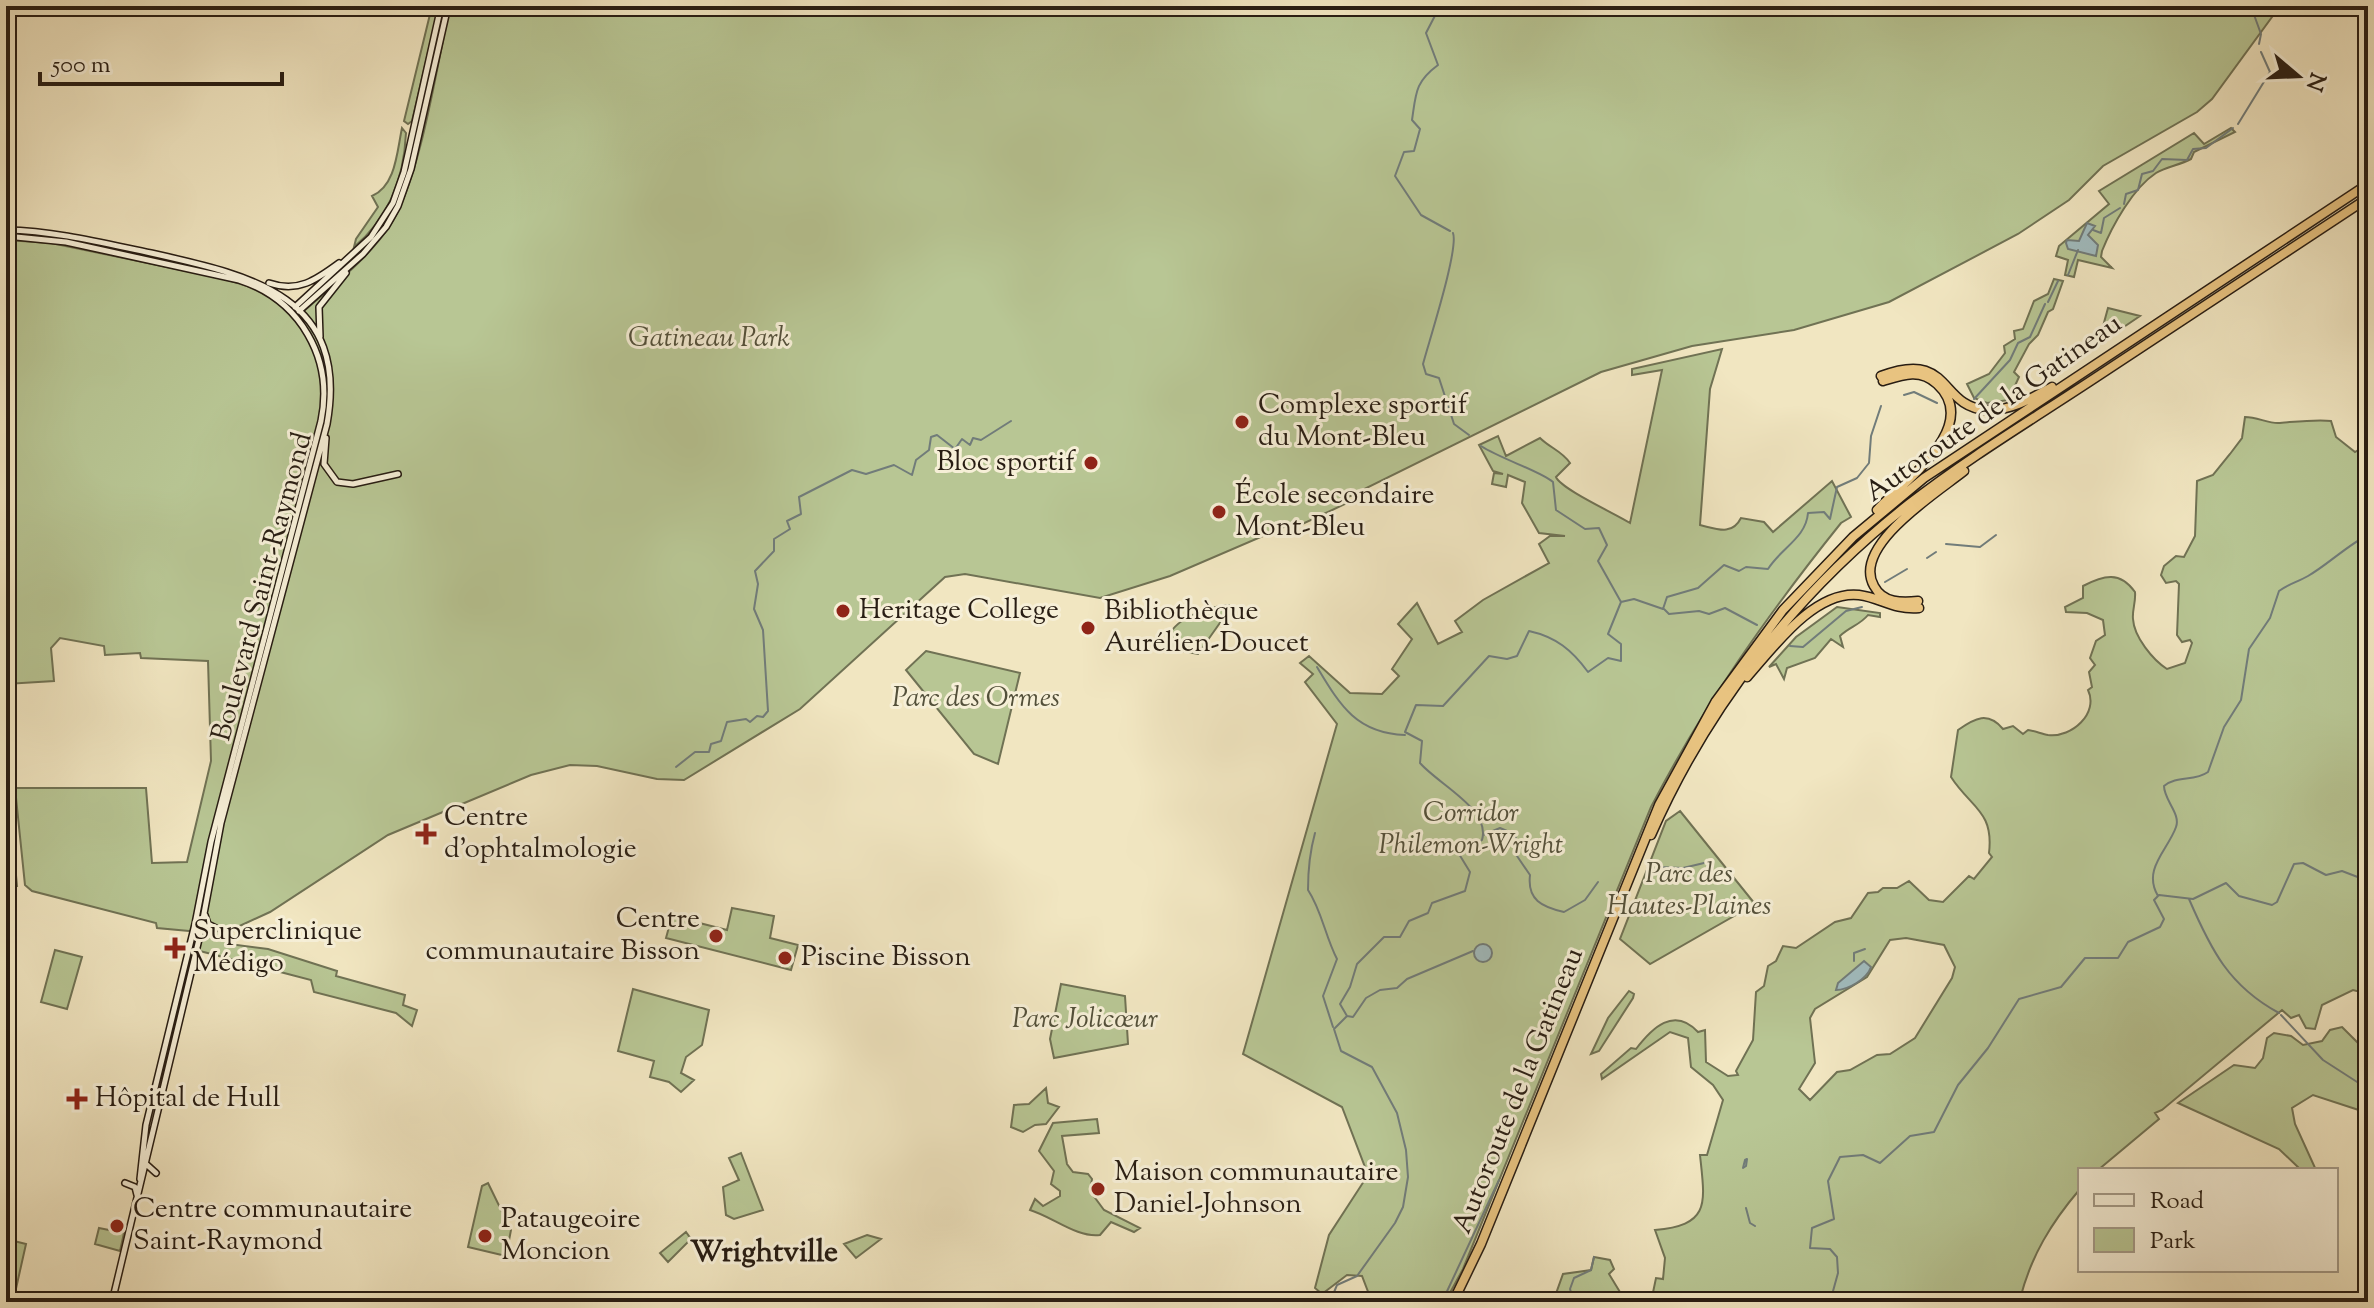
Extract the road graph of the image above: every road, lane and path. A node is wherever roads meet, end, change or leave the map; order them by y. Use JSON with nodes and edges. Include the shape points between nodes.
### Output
{"nodes":[{"id":1,"x":441,"y":6,"type":"edge"},
{"id":2,"x":448,"y":6,"type":"edge"},
{"id":3,"x":2368,"y":184,"type":"edge"},
{"id":4,"x":2368,"y":198,"type":"edge"},
{"id":5,"x":6,"y":233,"type":"edge"},
{"id":6,"x":356,"y":251,"type":"junction"},
{"id":7,"x":363,"y":254,"type":"junction"},
{"id":8,"x":243,"y":274,"type":"junction"},
{"id":9,"x":295,"y":311,"type":"junction"},
{"id":10,"x":325,"y":353,"type":"junction"},
{"id":11,"x":2096,"y":364,"type":"junction"},
{"id":12,"x":330,"y":407,"type":"junction"},
{"id":13,"x":2002,"y":440,"type":"junction"},
{"id":14,"x":398,"y":474,"type":"dead end"},
{"id":15,"x":1846,"y":543,"type":"junction"},
{"id":16,"x":1723,"y":704,"type":"junction"},
{"id":17,"x":205,"y":908,"type":"junction"},
{"id":18,"x":216,"y":928,"type":"dead end"},
{"id":19,"x":145,"y":1163,"type":"junction"},
{"id":20,"x":156,"y":1173,"type":"dead end"},
{"id":21,"x":141,"y":1180,"type":"junction"},
{"id":22,"x":125,"y":1183,"type":"dead end"},
{"id":23,"x":138,"y":1196,"type":"junction"},
{"id":24,"x":112,"y":1302,"type":"edge"},
{"id":25,"x":1456,"y":1302,"type":"edge"}],
"edges":[{"from":1,"to":6,"type":"main road","via":[[399,186],[383,220]]},
{"from":2,"to":7,"type":"main road","via":[[407,182],[393,217]]},
{"from":3,"to":11,"type":"highway","name":"Autoroute de la Gatineau"},
{"from":4,"to":13,"type":"highway","name":"Autoroute de la Gatineau"},
{"from":5,"to":8,"type":"main road","name":"Boulevard Saint-Raymond","via":[[69,236]]},
{"from":5,"to":9,"type":"main road","name":"Boulevard Saint-Raymond","via":[[239,280]]},
{"from":6,"to":8,"type":"main road","via":[[299,287]]},
{"from":6,"to":9,"type":"main road"},
{"from":7,"to":9,"type":"main road"},
{"from":7,"to":10,"type":"main road","via":[[319,307],[317,327]]},
{"from":8,"to":9,"type":"main road","name":"Boulevard Saint-Raymond","via":[[270,286]]},
{"from":9,"to":10,"type":"main road","name":"Boulevard Saint-Raymond"},
{"from":9,"to":21,"type":"main road","name":"Boulevard Saint-Raymond","via":[[319,357],[323,412],[211,842],[145,1130]]},
{"from":10,"to":12,"type":"main road","name":"Boulevard Saint-Raymond"},
{"from":11,"to":15,"type":"highway","name":"Autoroute de la Gatineau","via":[[1931,473]]},
{"from":11,"to":15,"type":"highway","via":[[2023,402],[1992,410],[1966,403],[1927,370],[1910,367],[1882,378],[1911,374],[1933,381],[1948,400],[1949,426],[1926,462]]},
{"from":12,"to":14,"type":"main road","via":[[324,460],[331,477],[348,484]]},
{"from":12,"to":17,"type":"main road","name":"Boulevard Saint-Raymond","via":[[221,823]]},
{"from":13,"to":16,"type":"highway","name":"Autoroute de la Gatineau","via":[[1925,492],[1850,554],[1784,623]]},
{"from":13,"to":16,"type":"highway","via":[[1900,522],[1876,551],[1870,574],[1877,591],[1918,605],[1893,608],[1860,595],[1832,600],[1788,633]]},
{"from":15,"to":25,"type":"highway","name":"Autoroute de la Gatineau","via":[[1752,649],[1674,774]]},
{"from":16,"to":25,"type":"highway","name":"Autoroute de la Gatineau","via":[[1647,845],[1485,1248]]},
{"from":17,"to":18,"type":"main road","via":[[206,922]]},
{"from":17,"to":19,"type":"main road","name":"Boulevard Saint-Raymond"},
{"from":19,"to":20,"type":"main road"},
{"from":19,"to":21,"type":"main road","name":"Boulevard Saint-Raymond"},
{"from":21,"to":23,"type":"main road","name":"Boulevard Saint-Raymond"},
{"from":22,"to":23,"type":"main road","via":[[135,1187]]},
{"from":23,"to":24,"type":"main road","name":"Boulevard Saint-Raymond"}]}
